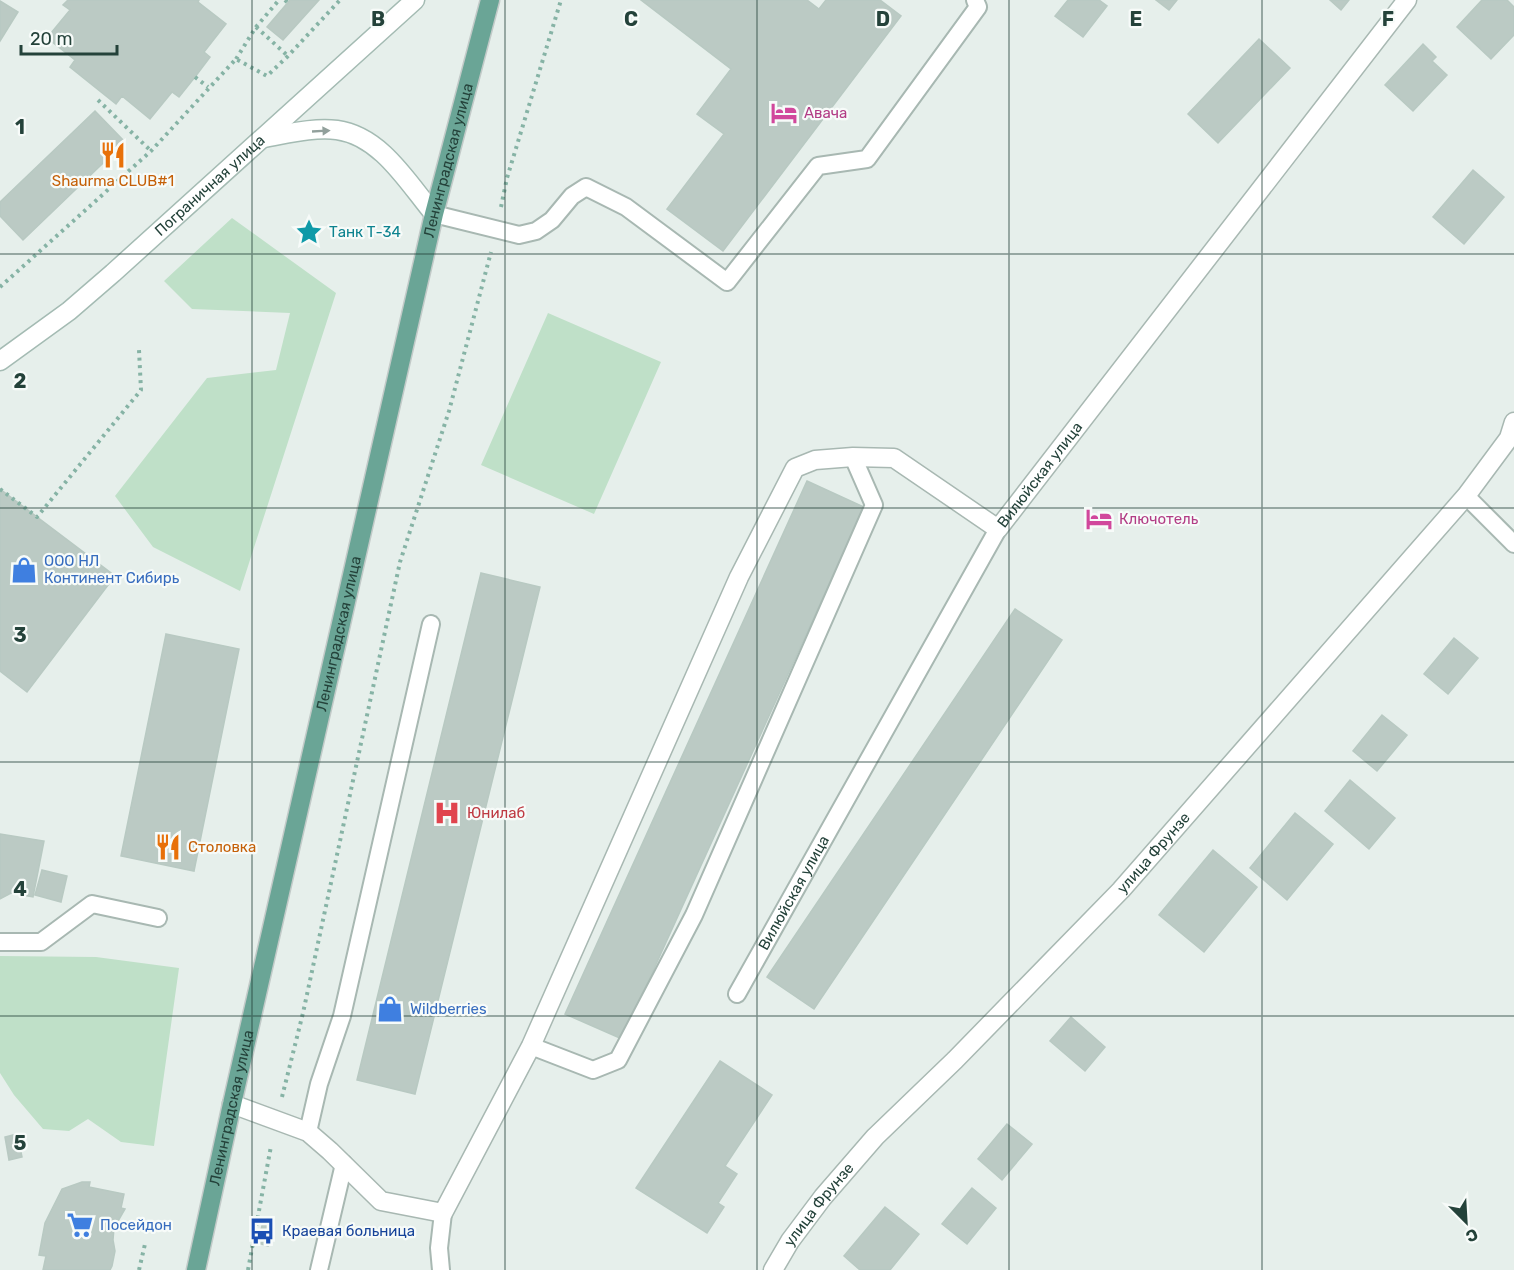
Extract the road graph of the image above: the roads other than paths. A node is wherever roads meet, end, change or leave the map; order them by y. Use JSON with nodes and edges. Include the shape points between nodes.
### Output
{"nodes":[{"id":1,"x":415,"y":0,"type":"edge"},
{"id":2,"x":490,"y":0,"type":"edge"},
{"id":3,"x":975,"y":0,"type":"edge"},
{"id":4,"x":1407,"y":0,"type":"edge"},
{"id":5,"x":263,"y":138,"type":"junction"},
{"id":6,"x":434,"y":214,"type":"junction"},
{"id":7,"x":0,"y":361,"type":"edge"},
{"id":8,"x":1514,"y":422,"type":"edge"},
{"id":9,"x":853,"y":457,"type":"junction"},
{"id":10,"x":1466,"y":496,"type":"junction"},
{"id":11,"x":998,"y":529,"type":"junction"},
{"id":12,"x":1514,"y":544,"type":"edge"},
{"id":13,"x":431,"y":624,"type":"dead end"},
{"id":14,"x":158,"y":918,"type":"dead end"},
{"id":15,"x":0,"y":942,"type":"edge"},
{"id":16,"x":736,"y":994,"type":"dead end"},
{"id":17,"x":531,"y":1046,"type":"junction"},
{"id":18,"x":232,"y":1104,"type":"junction"},
{"id":19,"x":308,"y":1132,"type":"junction"},
{"id":20,"x":344,"y":1164,"type":"junction"},
{"id":21,"x":443,"y":1213,"type":"junction"},
{"id":22,"x":196,"y":1270,"type":"edge"},
{"id":23,"x":319,"y":1270,"type":"edge"},
{"id":24,"x":441,"y":1270,"type":"edge"},
{"id":25,"x":773,"y":1270,"type":"edge"}],
"edges":[{"from":1,"to":5,"type":"street","name":"Пограничная улица"},
{"from":2,"to":6,"type":"main road","name":"Ленинградская улица"},
{"from":3,"to":6,"type":"lane","via":[[978,7],[867,159],[818,166],[727,282],[626,207],[586,187],[572,196],[552,220],[519,236]]},
{"from":4,"to":11,"type":"street","name":"Вилюйская улица"},
{"from":5,"to":6,"type":"street","one_way":true,"via":[[328,130],[363,139],[384,154]]},
{"from":5,"to":7,"type":"street","name":"Пограничная улица","via":[[69,311]]},
{"from":6,"to":18,"type":"main road","name":"Ленинградская улица"},
{"from":8,"to":10,"type":"street","name":"улица Фрунзе","via":[[1509,438]]},
{"from":9,"to":11,"type":"street","via":[[894,458]]},
{"from":9,"to":17,"type":"street","via":[[815,460],[795,468],[739,578]]},
{"from":9,"to":17,"type":"lane","via":[[874,505],[694,915],[618,1060],[593,1070]]},
{"from":10,"to":12,"type":"lane"},
{"from":10,"to":25,"type":"street","name":"улица Фрунзе","via":[[1121,890],[874,1137],[823,1197]]},
{"from":11,"to":16,"type":"lane","name":"Вилюйская улица"},
{"from":13,"to":19,"type":"lane","via":[[342,1016]]},
{"from":14,"to":15,"type":"lane","via":[[92,904],[41,942]]},
{"from":17,"to":21,"type":"street"},
{"from":18,"to":19,"type":"street"},
{"from":18,"to":22,"type":"main road","name":"Ленинградская улица"},
{"from":19,"to":20,"type":"street"},
{"from":20,"to":21,"type":"street","via":[[381,1202]]},
{"from":20,"to":23,"type":"lane"},
{"from":21,"to":24,"type":"lane"}]}
